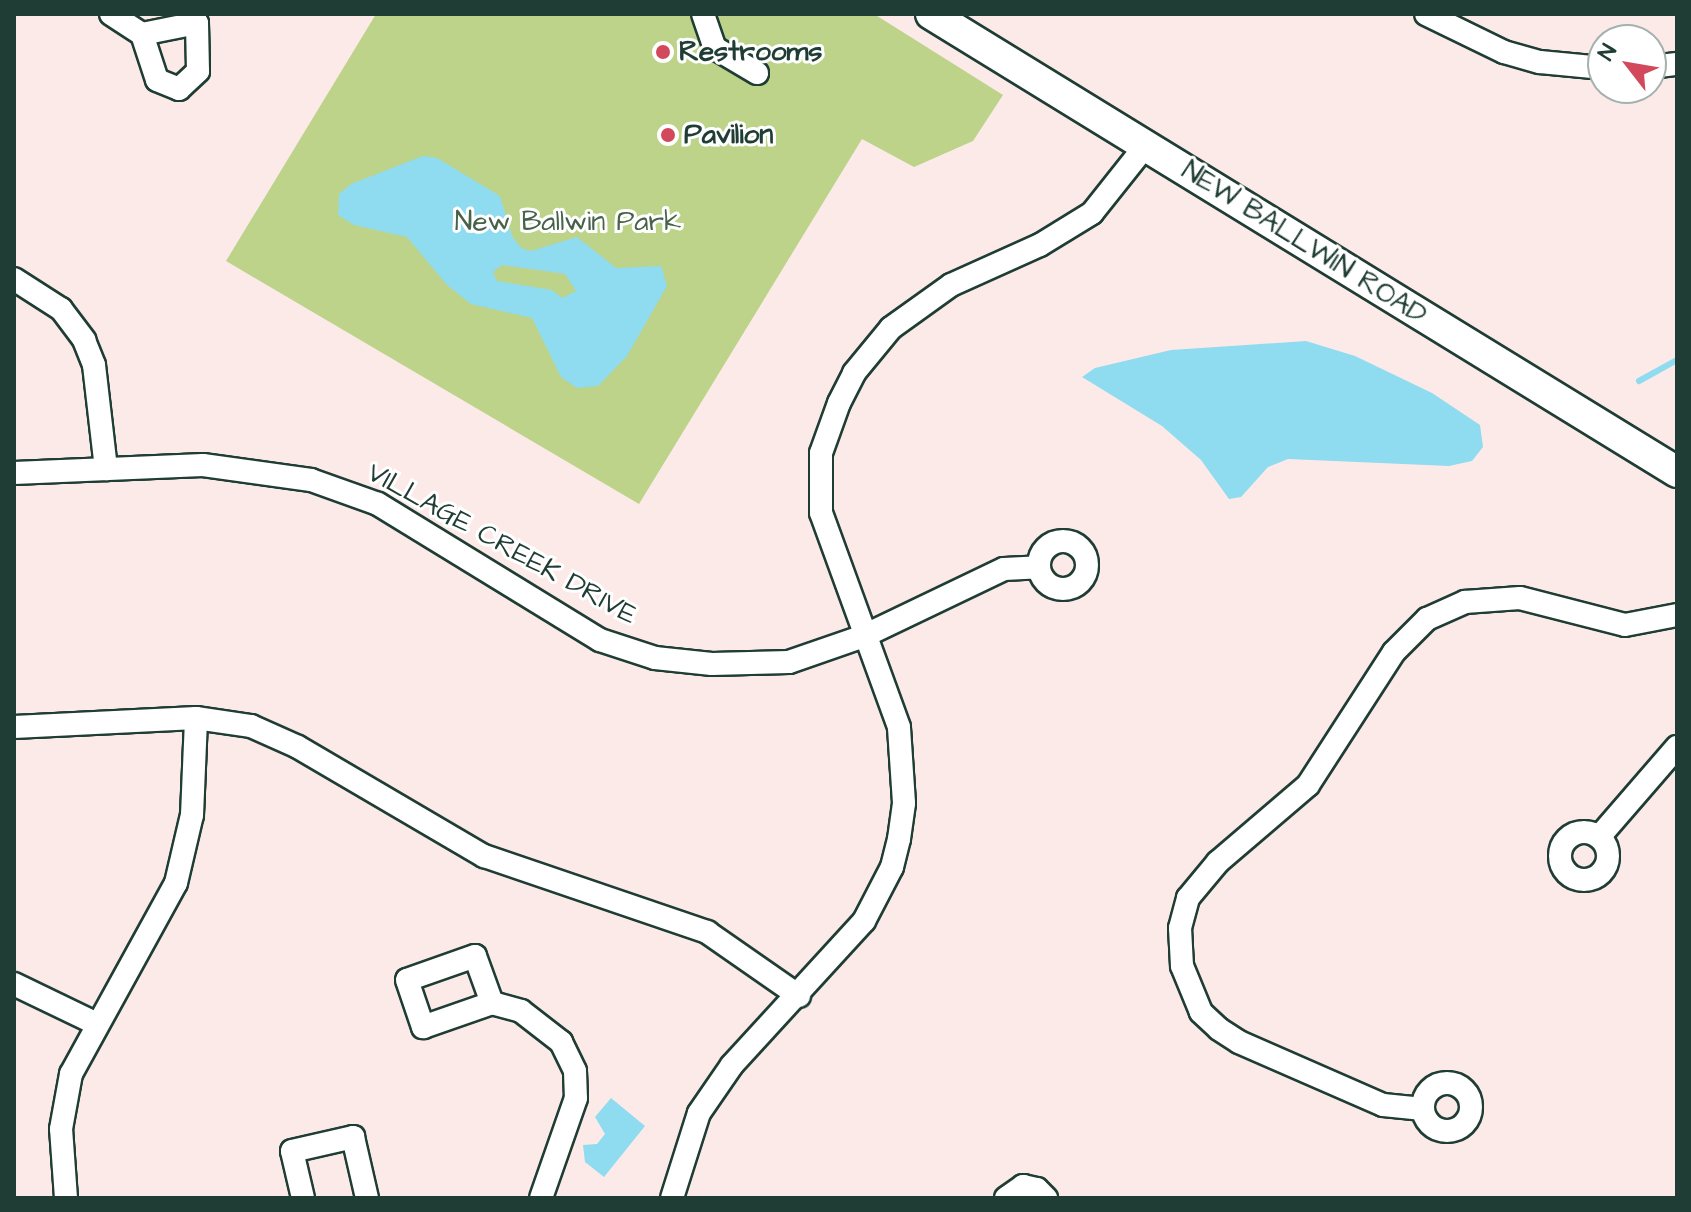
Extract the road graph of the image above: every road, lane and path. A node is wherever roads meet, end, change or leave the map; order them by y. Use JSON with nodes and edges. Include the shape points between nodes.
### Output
{"nodes":[{"id":1,"x":111,"y":14,"type":"edge"},
{"id":2,"x":931,"y":14,"type":"edge"},
{"id":3,"x":1426,"y":14,"type":"edge"},
{"id":4,"x":200,"y":18,"type":"edge"},
{"id":5,"x":709,"y":19,"type":"edge"},
{"id":6,"x":142,"y":34,"type":"junction"},
{"id":7,"x":1587,"y":66,"type":"edge"},
{"id":8,"x":757,"y":73,"type":"dead end"},
{"id":9,"x":1146,"y":145,"type":"junction"},
{"id":10,"x":14,"y":279,"type":"edge"},
{"id":11,"x":106,"y":469,"type":"junction"},
{"id":12,"x":1677,"y":472,"type":"edge"},
{"id":13,"x":14,"y":473,"type":"edge"},
{"id":14,"x":1039,"y":567,"type":"dead end"},
{"id":15,"x":1677,"y":615,"type":"edge"},
{"id":16,"x":864,"y":636,"type":"junction"},
{"id":17,"x":196,"y":718,"type":"junction"},
{"id":18,"x":14,"y":727,"type":"edge"},
{"id":19,"x":1677,"y":747,"type":"edge"},
{"id":20,"x":1599,"y":837,"type":"dead end"},
{"id":21,"x":14,"y":984,"type":"edge"},
{"id":22,"x":799,"y":996,"type":"junction"},
{"id":23,"x":492,"y":1003,"type":"dead end"},
{"id":24,"x":95,"y":1023,"type":"junction"},
{"id":25,"x":1423,"y":1109,"type":"dead end"},
{"id":26,"x":66,"y":1198,"type":"edge"},
{"id":27,"x":303,"y":1198,"type":"edge"},
{"id":28,"x":367,"y":1198,"type":"edge"},
{"id":29,"x":541,"y":1198,"type":"edge"},
{"id":30,"x":672,"y":1198,"type":"edge"},
{"id":31,"x":1006,"y":1198,"type":"edge"},
{"id":32,"x":1046,"y":1198,"type":"edge"}],
"edges":[{"from":1,"to":6,"type":"street"},
{"from":2,"to":9,"type":"main road","name":"NEW BALLWIN ROAD"},
{"from":3,"to":7,"type":"street","via":[[1504,52]]},
{"from":4,"to":6,"type":"street"},
{"from":4,"to":6,"type":"street","via":[[198,71],[179,89],[157,80]]},
{"from":5,"to":8,"type":"street","via":[[715,48]]},
{"from":9,"to":12,"type":"main road","name":"NEW BALLWIN ROAD"},
{"from":9,"to":16,"type":"street","via":[[1092,213],[920,304],[891,328],[854,373],[828,428],[820,482],[827,538]]},
{"from":10,"to":11,"type":"street","via":[[61,309],[84,340],[94,365]]},
{"from":11,"to":13,"type":"street","name":"VILLAGE CREEK DRIVE"},
{"from":11,"to":16,"type":"street","name":"VILLAGE CREEK DRIVE","via":[[228,466],[283,472],[344,490],[378,504],[600,640],[655,658],[762,665],[789,662]]},
{"from":14,"to":16,"type":"street","name":"VILLAGE CREEK DRIVE","via":[[1004,569]]},
{"from":15,"to":25,"type":"street","via":[[1625,625],[1520,598],[1444,610],[1394,652],[1308,785],[1218,862],[1188,898],[1180,928],[1182,966],[1201,1012],[1219,1029],[1383,1105]]},
{"from":16,"to":22,"type":"street","via":[[899,727],[899,839],[892,867],[864,921]]},
{"from":17,"to":18,"type":"street"},
{"from":17,"to":22,"type":"street","via":[[269,733],[459,844],[526,874],[707,932]]},
{"from":17,"to":24,"type":"street","via":[[192,815],[176,883],[147,943]]},
{"from":19,"to":20,"type":"street"},
{"from":21,"to":24,"type":"street"},
{"from":22,"to":30,"type":"street","via":[[732,1065],[699,1113]]},
{"from":23,"to":29,"type":"street","via":[[546,1026],[575,1071],[573,1115]]},
{"from":24,"to":26,"type":"street","via":[[71,1074],[61,1129]]},
{"from":27,"to":28,"type":"street","via":[[292,1151],[353,1137]]},
{"from":31,"to":32,"type":"street","via":[[1016,1188],[1031,1186]]}]}
